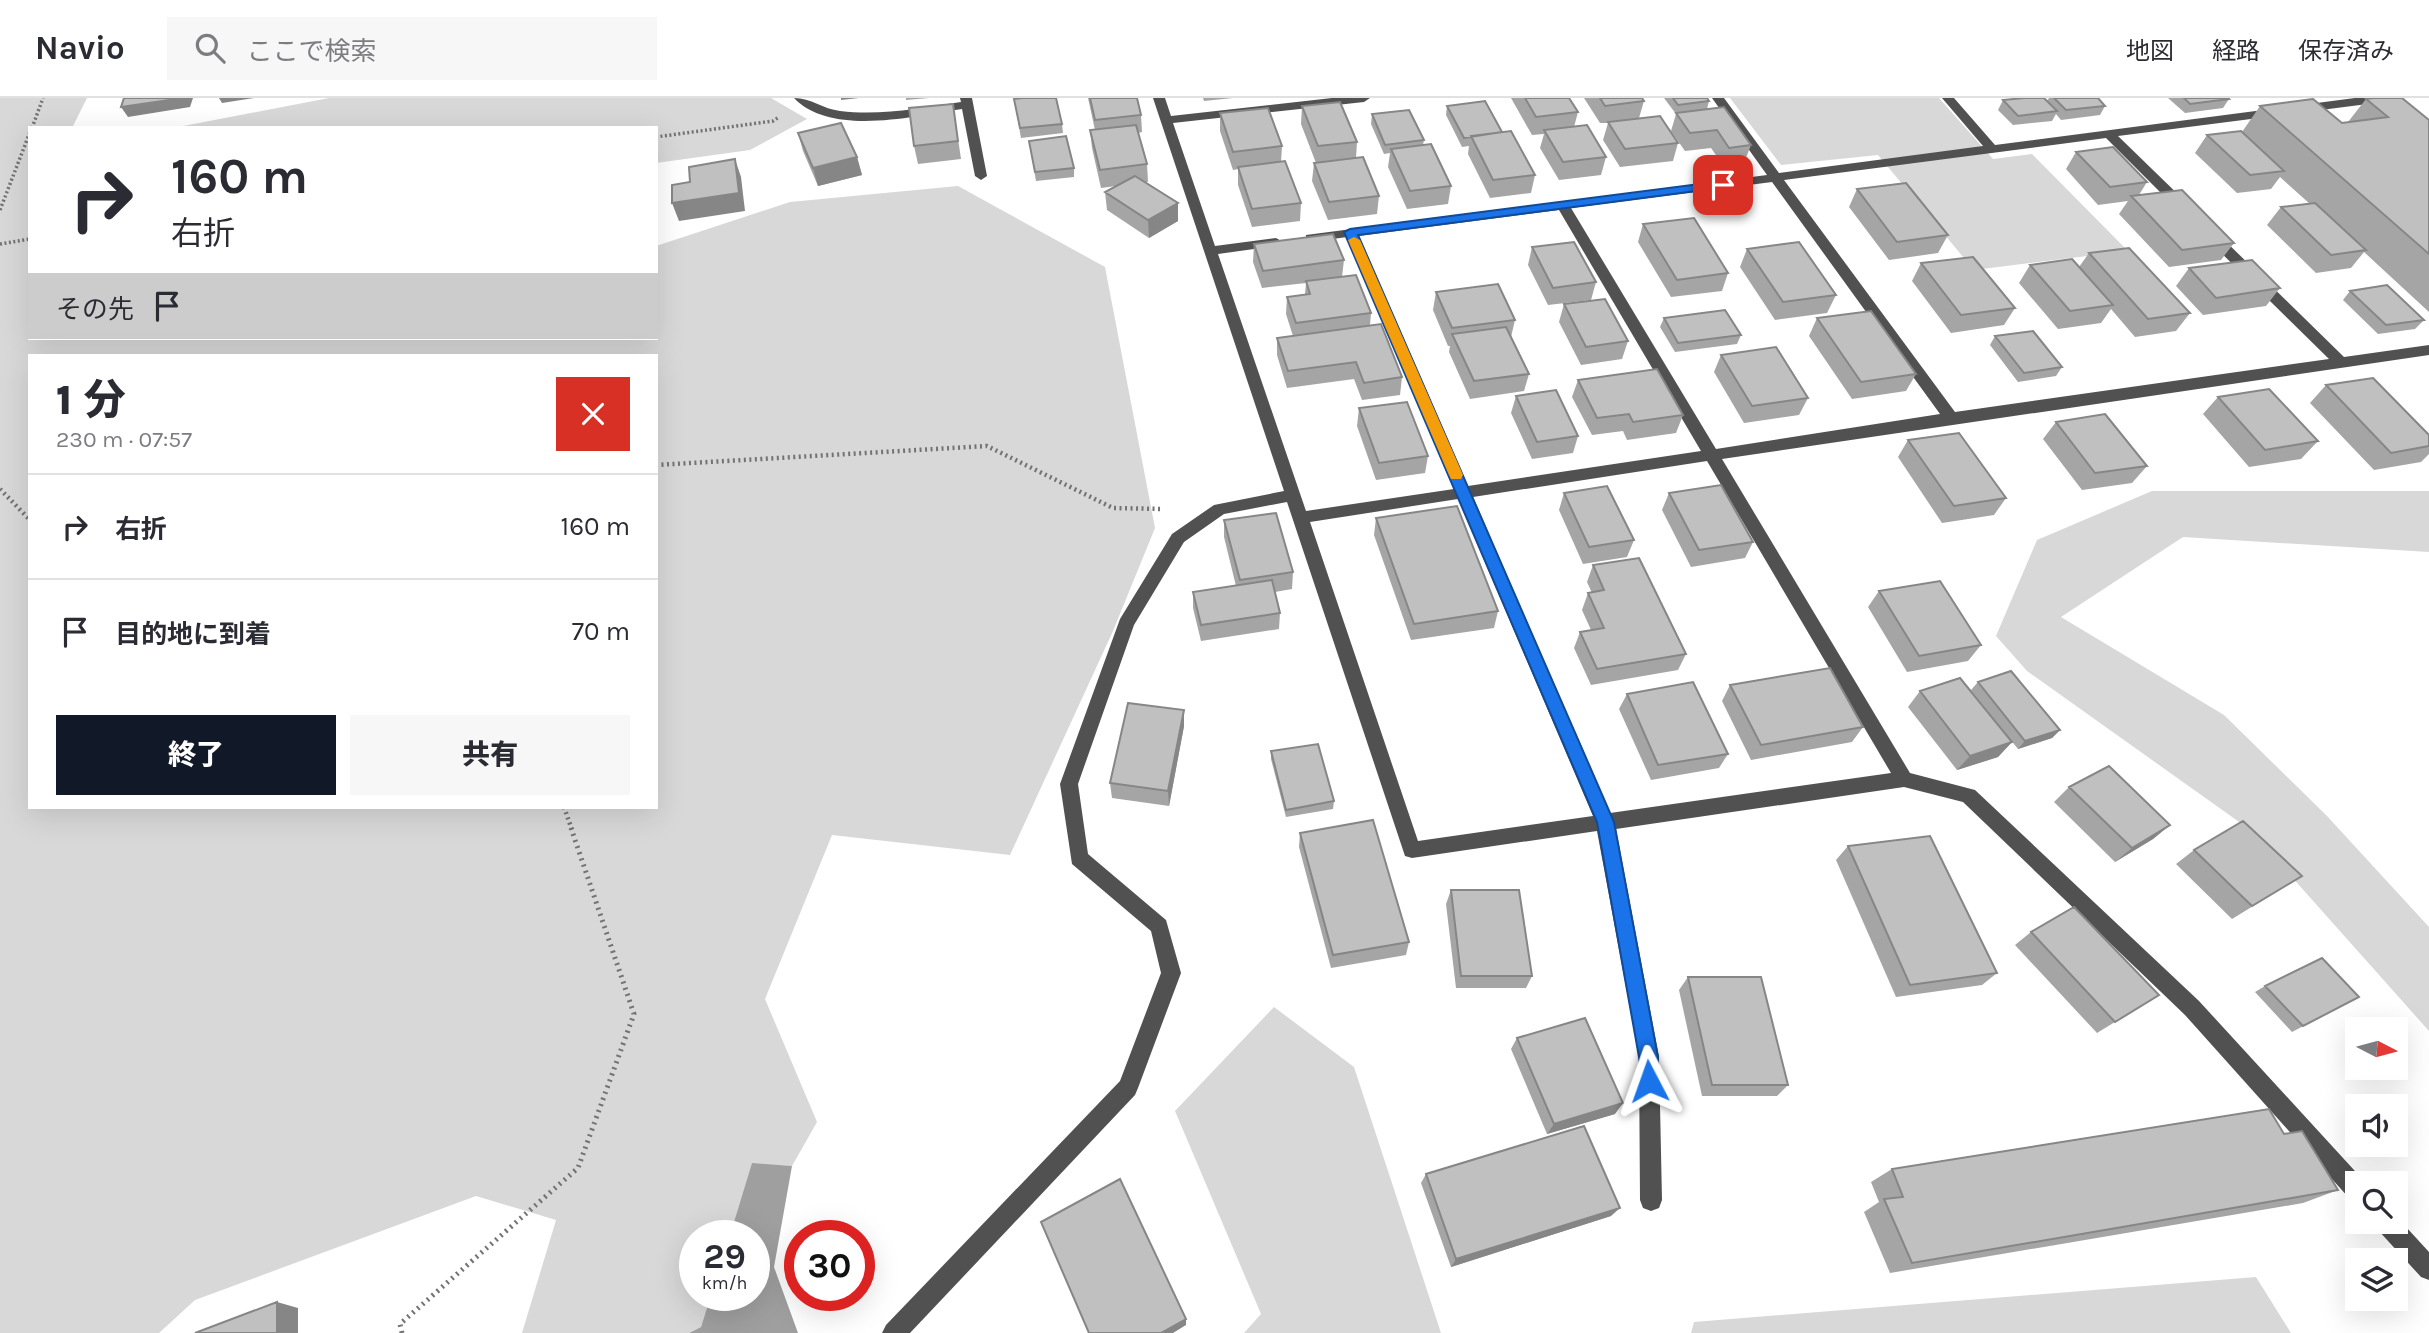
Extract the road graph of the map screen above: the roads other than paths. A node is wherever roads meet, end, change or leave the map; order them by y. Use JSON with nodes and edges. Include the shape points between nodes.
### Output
{"nodes":[{"id":1,"x":1159,"y":98,"type":"edge"},
{"id":2,"x":1364,"y":98,"type":"edge"},
{"id":3,"x":1718,"y":98,"type":"edge"},
{"id":4,"x":1948,"y":98,"type":"edge"},
{"id":5,"x":2383,"y":98,"type":"edge"},
{"id":6,"x":802,"y":100,"type":"edge"},
{"id":7,"x":2337,"y":101,"type":"edge"},
{"id":8,"x":967,"y":102,"type":"edge"},
{"id":9,"x":1167,"y":120,"type":"junction"},
{"id":10,"x":2109,"y":134,"type":"junction"},
{"id":11,"x":1993,"y":150,"type":"junction"},
{"id":12,"x":981,"y":176,"type":"dead end"},
{"id":13,"x":1776,"y":178,"type":"junction"},
{"id":14,"x":1563,"y":205,"type":"junction"},
{"id":15,"x":1350,"y":232,"type":"junction"},
{"id":16,"x":1210,"y":251,"type":"junction"},
{"id":17,"x":2429,"y":350,"type":"edge"},
{"id":18,"x":2341,"y":362,"type":"junction"},
{"id":19,"x":1951,"y":418,"type":"junction"},
{"id":20,"x":1711,"y":454,"type":"junction"},
{"id":21,"x":1463,"y":493,"type":"junction"},
{"id":22,"x":1293,"y":495,"type":"junction"},
{"id":23,"x":1300,"y":518,"type":"junction"},
{"id":24,"x":1904,"y":779,"type":"junction"},
{"id":25,"x":1605,"y":822,"type":"junction"},
{"id":26,"x":2345,"y":1177,"type":"edge"},
{"id":27,"x":1651,"y":1200,"type":"dead end"},
{"id":28,"x":2397,"y":1234,"type":"edge"},
{"id":29,"x":2429,"y":1269,"type":"edge"},
{"id":30,"x":894,"y":1333,"type":"edge"}],
"edges":[{"from":1,"to":9,"type":"street"},
{"from":2,"to":9,"type":"street"},
{"from":3,"to":13,"type":"street"},
{"from":4,"to":11,"type":"street"},
{"from":5,"to":7,"type":"street"},
{"from":6,"to":8,"type":"street","via":[[837,116],[856,117]]},
{"from":7,"to":10,"type":"street"},
{"from":8,"to":12,"type":"street"},
{"from":9,"to":16,"type":"street"},
{"from":10,"to":11,"type":"street"},
{"from":10,"to":18,"type":"street"},
{"from":11,"to":13,"type":"street"},
{"from":13,"to":14,"type":"street"},
{"from":13,"to":19,"type":"street"},
{"from":14,"to":15,"type":"street"},
{"from":14,"to":20,"type":"street"},
{"from":15,"to":16,"type":"street"},
{"from":15,"to":21,"type":"street"},
{"from":16,"to":22,"type":"street"},
{"from":17,"to":18,"type":"street"},
{"from":18,"to":19,"type":"street"},
{"from":19,"to":20,"type":"street"},
{"from":20,"to":21,"type":"street"},
{"from":20,"to":24,"type":"street"},
{"from":21,"to":23,"type":"street"},
{"from":21,"to":25,"type":"street"},
{"from":22,"to":23,"type":"street"},
{"from":22,"to":30,"type":"street","via":[[1220,509],[1178,538],[1126,624],[1069,784],[1079,858],[1159,926],[1171,973],[1128,1088]]},
{"from":23,"to":25,"type":"street","via":[[1412,850]]},
{"from":24,"to":25,"type":"street"},
{"from":24,"to":26,"type":"street","via":[[1969,796],[2192,1008]]},
{"from":25,"to":27,"type":"street","via":[[1649,1057]]},
{"from":28,"to":29,"type":"street"}]}
